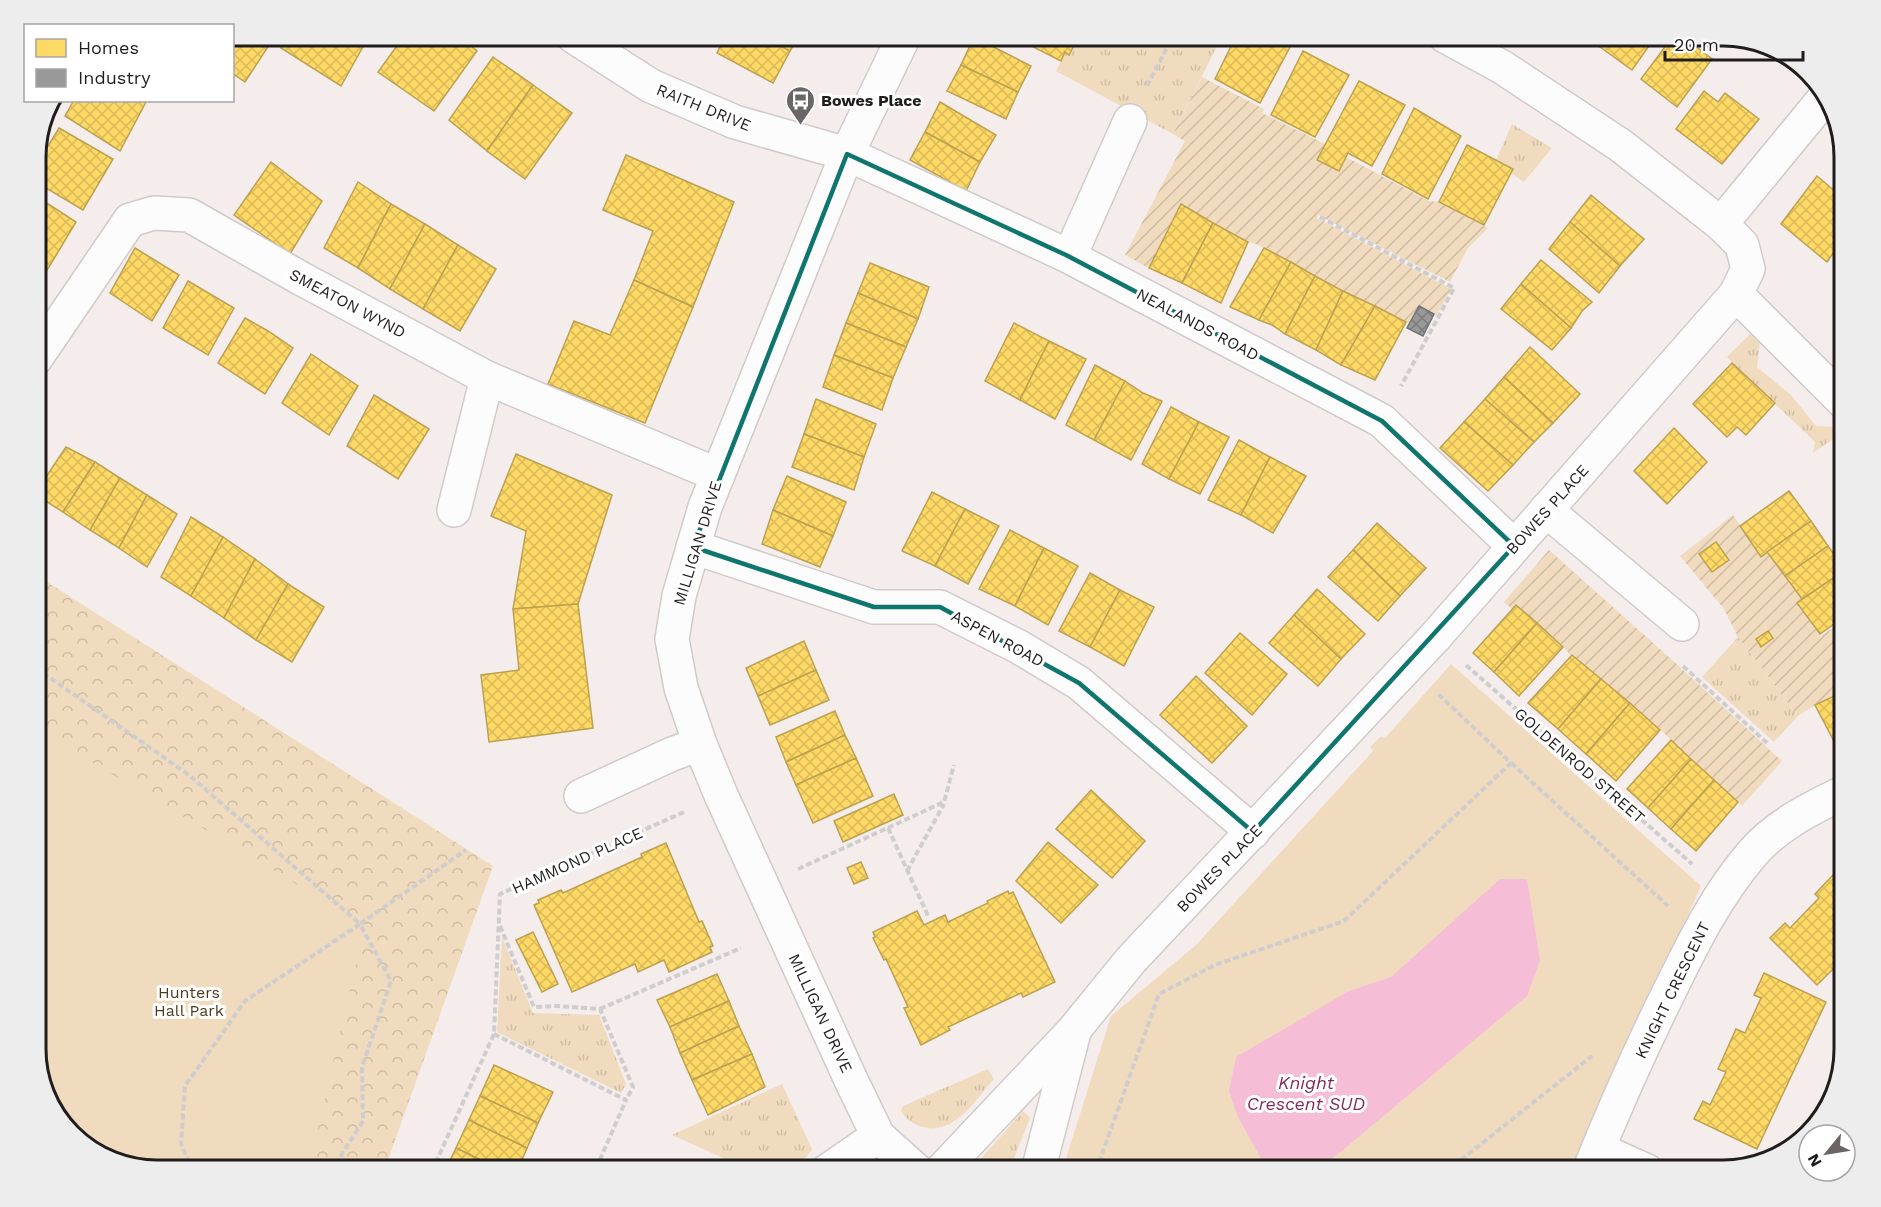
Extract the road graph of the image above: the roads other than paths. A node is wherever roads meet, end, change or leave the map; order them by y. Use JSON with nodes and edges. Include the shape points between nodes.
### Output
{"nodes":[{"id":1,"x":589,"y":46,"type":"edge"},
{"id":2,"x":899,"y":46,"type":"edge"},
{"id":3,"x":1463,"y":46,"type":"edge"},
{"id":4,"x":1820,"y":103,"type":"edge"},
{"id":5,"x":1130,"y":121,"type":"road end"},
{"id":6,"x":847,"y":153,"type":"junction"},
{"id":7,"x":1721,"y":224,"type":"junction"},
{"id":8,"x":1066,"y":255,"type":"junction"},
{"id":9,"x":1736,"y":294,"type":"junction"},
{"id":10,"x":47,"y":342,"type":"edge"},
{"id":11,"x":487,"y":378,"type":"junction"},
{"id":12,"x":1834,"y":392,"type":"edge"},
{"id":13,"x":718,"y":475,"type":"junction"},
{"id":14,"x":454,"y":510,"type":"dead end"},
{"id":15,"x":1546,"y":510,"type":"junction"},
{"id":16,"x":1514,"y":546,"type":"junction"},
{"id":17,"x":693,"y":547,"type":"junction"},
{"id":18,"x":1682,"y":624,"type":"road end"},
{"id":19,"x":700,"y":744,"type":"junction"},
{"id":20,"x":581,"y":796,"type":"dead end"},
{"id":21,"x":1834,"y":798,"type":"edge"},
{"id":22,"x":1253,"y":832,"type":"junction"},
{"id":23,"x":1074,"y":1030,"type":"junction"},
{"id":24,"x":878,"y":1136,"type":"junction"},
{"id":25,"x":843,"y":1160,"type":"edge"},
{"id":26,"x":905,"y":1160,"type":"edge"},
{"id":27,"x":950,"y":1160,"type":"edge"},
{"id":28,"x":1041,"y":1160,"type":"edge"},
{"id":29,"x":1593,"y":1160,"type":"edge"}],
"edges":[{"from":1,"to":6,"type":"street","name":"RAITH DRIVE","via":[[651,86],[735,122]]},
{"from":2,"to":6,"type":"street","name":"MILLIGAN DRIVE"},
{"from":3,"to":7,"type":"street","name":"BOWES PLACE","via":[[1620,145]]},
{"from":4,"to":7,"type":"street"},
{"from":5,"to":8,"type":"street","via":[[1076,242]]},
{"from":6,"to":8,"type":"street","name":"NEALANDS ROAD"},
{"from":6,"to":13,"type":"street","name":"MILLIGAN DRIVE"},
{"from":7,"to":9,"type":"street","name":"BOWES PLACE","via":[[1742,245],[1748,269]]},
{"from":8,"to":16,"type":"street","name":"NEALANDS ROAD","via":[[1382,421]]},
{"from":9,"to":12,"type":"street"},
{"from":9,"to":15,"type":"street","name":"BOWES PLACE"},
{"from":10,"to":11,"type":"street","name":"SMEATON WYND","via":[[130,220],[153,213],[189,215]]},
{"from":11,"to":13,"type":"street","name":"SMEATON WYND"},
{"from":11,"to":14,"type":"street"},
{"from":13,"to":17,"type":"street","name":"MILLIGAN DRIVE"},
{"from":15,"to":16,"type":"street","name":"BOWES PLACE"},
{"from":15,"to":18,"type":"street"},
{"from":16,"to":22,"type":"street","name":"BOWES PLACE","via":[[1436,637]]},
{"from":17,"to":19,"type":"street","name":"MILLIGAN DRIVE","via":[[678,596],[672,639],[681,688]]},
{"from":17,"to":22,"type":"street","name":"ASPEN ROAD","via":[[874,607],[940,607],[1019,647],[1079,683]]},
{"from":19,"to":20,"type":"street"},
{"from":19,"to":24,"type":"street","name":"MILLIGAN DRIVE"},
{"from":21,"to":29,"type":"street","name":"KNIGHT CRESCENT","via":[[1779,828],[1751,854],[1700,928]]},
{"from":22,"to":23,"type":"street","name":"BOWES PLACE","via":[[1131,960]]},
{"from":23,"to":27,"type":"street","name":"BOWES PLACE"},
{"from":23,"to":28,"type":"street","name":"BOWES PLACE"},
{"from":24,"to":25,"type":"street"},
{"from":24,"to":26,"type":"street","name":"MILLIGAN DRIVE"}]}
